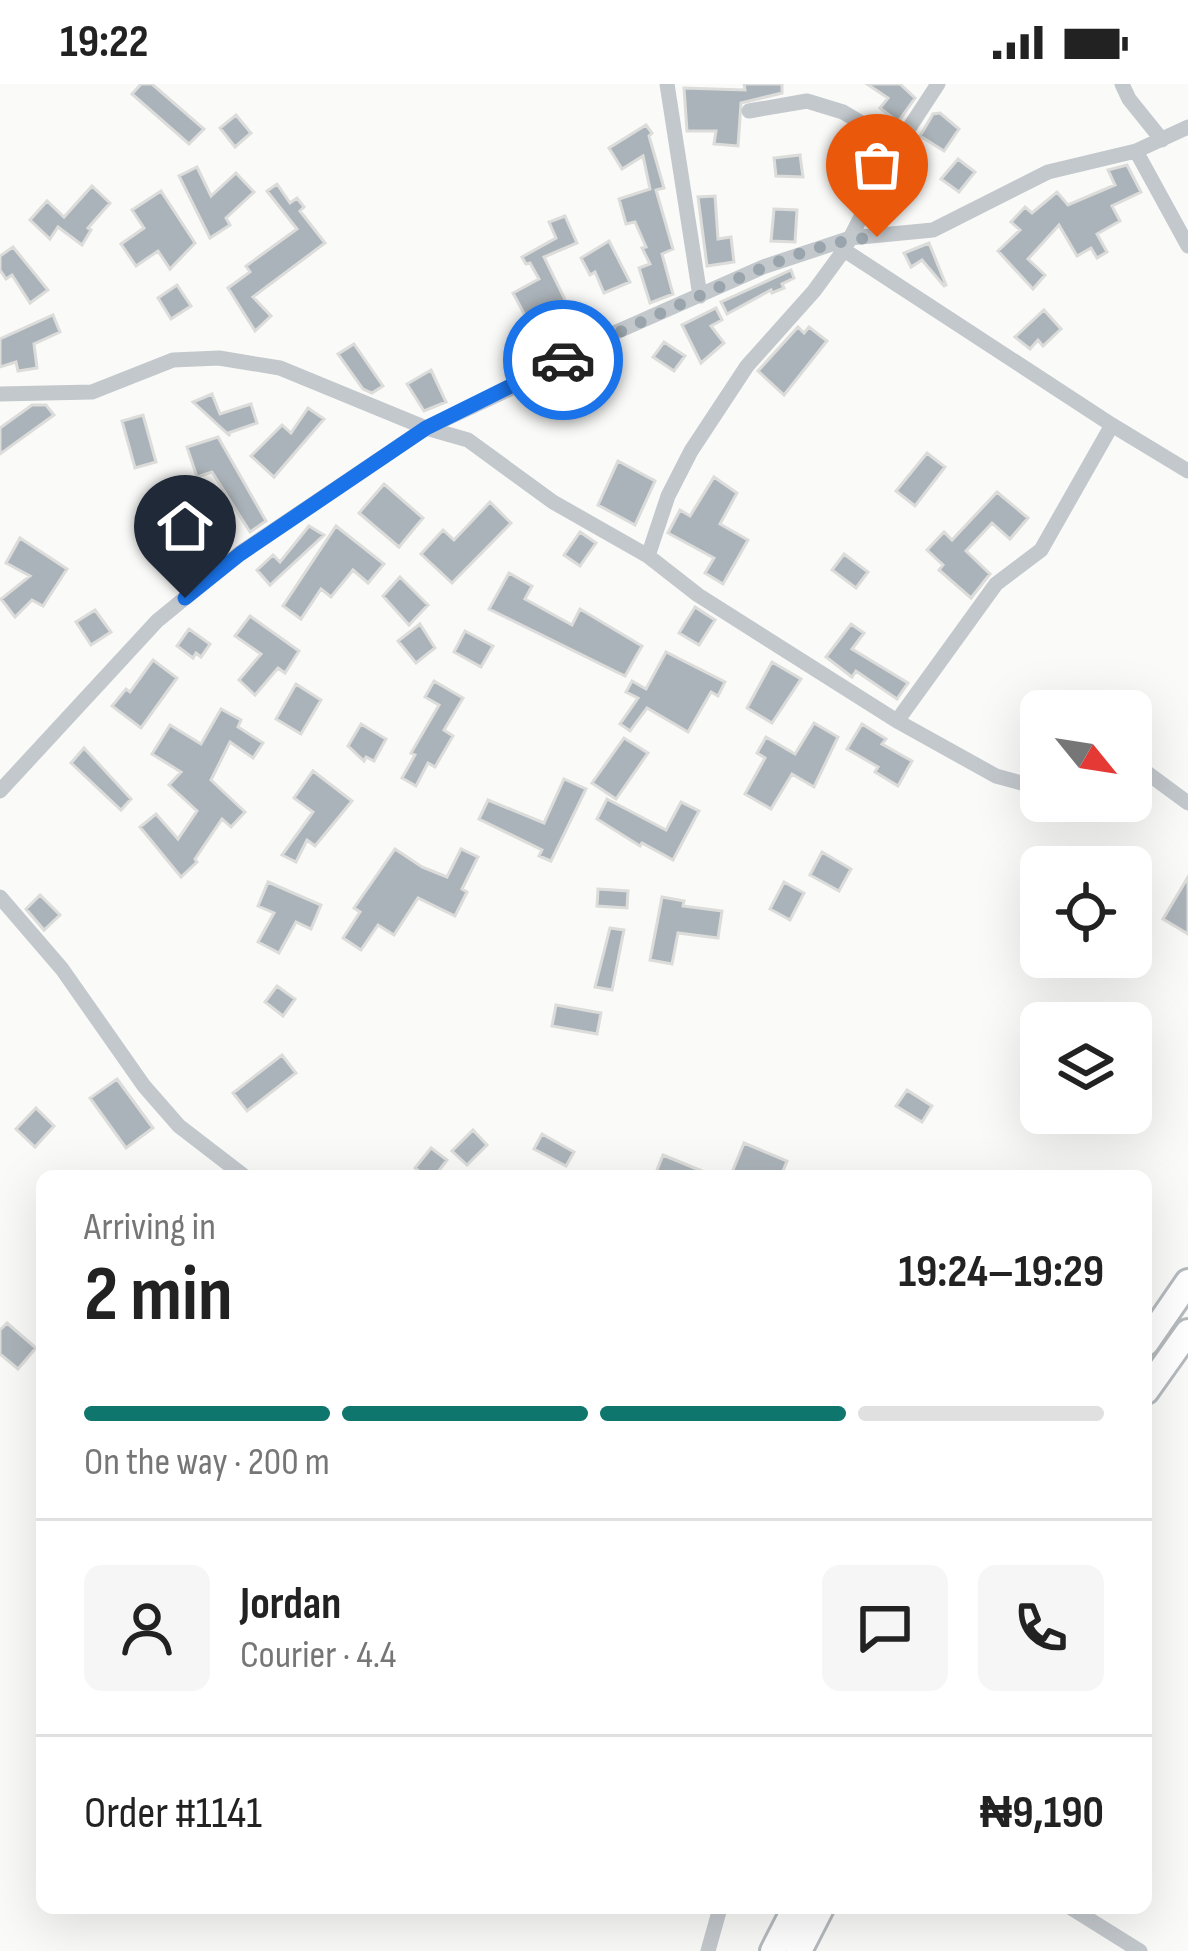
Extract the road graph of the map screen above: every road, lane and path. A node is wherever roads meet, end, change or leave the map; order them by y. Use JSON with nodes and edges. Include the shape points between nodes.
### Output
{"nodes":[{"id":1,"x":667,"y":84,"type":"edge"},
{"id":2,"x":938,"y":84,"type":"edge"},
{"id":3,"x":1122,"y":84,"type":"edge"},
{"id":4,"x":749,"y":111,"type":"dead end"},
{"id":5,"x":1188,"y":127,"type":"edge"},
{"id":6,"x":1162,"y":140,"type":"junction"},
{"id":7,"x":898,"y":145,"type":"junction"},
{"id":8,"x":1136,"y":151,"type":"junction"},
{"id":9,"x":847,"y":244,"type":"junction"},
{"id":10,"x":1188,"y":245,"type":"edge"},
{"id":11,"x":700,"y":296,"type":"junction"},
{"id":12,"x":0,"y":394,"type":"edge"},
{"id":13,"x":1112,"y":425,"type":"junction"},
{"id":14,"x":426,"y":428,"type":"junction"},
{"id":15,"x":1188,"y":471,"type":"edge"},
{"id":16,"x":648,"y":556,"type":"junction"},
{"id":17,"x":897,"y":721,"type":"junction"},
{"id":18,"x":1152,"y":776,"type":"edge"},
{"id":19,"x":1020,"y":783,"type":"edge"},
{"id":20,"x":0,"y":790,"type":"edge"},
{"id":21,"x":1188,"y":803,"type":"edge"},
{"id":22,"x":0,"y":897,"type":"edge"},
{"id":23,"x":236,"y":1170,"type":"edge"},
{"id":24,"x":1188,"y":1282,"type":"edge"},
{"id":25,"x":1188,"y":1331,"type":"edge"},
{"id":26,"x":1152,"y":1334,"type":"edge"},
{"id":27,"x":1152,"y":1382,"type":"edge"},
{"id":28,"x":718,"y":1914,"type":"edge"},
{"id":29,"x":791,"y":1914,"type":"edge"},
{"id":30,"x":818,"y":1914,"type":"edge"},
{"id":31,"x":1080,"y":1914,"type":"edge"},
{"id":32,"x":708,"y":1951,"type":"edge"},
{"id":33,"x":773,"y":1951,"type":"edge"},
{"id":34,"x":800,"y":1951,"type":"edge"},
{"id":35,"x":1140,"y":1951,"type":"edge"}],
"edges":[{"from":1,"to":11,"type":"street"},
{"from":2,"to":7,"type":"street"},
{"from":3,"to":6,"type":"street"},
{"from":4,"to":7,"type":"street","via":[[807,101]]},
{"from":5,"to":6,"type":"street"},
{"from":6,"to":8,"type":"street"},
{"from":7,"to":9,"type":"street"},
{"from":8,"to":9,"type":"street","via":[[1048,172],[933,230]]},
{"from":8,"to":10,"type":"street"},
{"from":9,"to":11,"type":"street"},
{"from":9,"to":13,"type":"street"},
{"from":9,"to":16,"type":"street","via":[[747,366],[692,451]]},
{"from":11,"to":14,"type":"street"},
{"from":12,"to":14,"type":"street","via":[[92,392],[173,360],[219,358],[280,368]]},
{"from":13,"to":15,"type":"street"},
{"from":13,"to":17,"type":"street","via":[[1041,550],[996,584]]},
{"from":14,"to":16,"type":"street","via":[[468,440]]},
{"from":14,"to":20,"type":"street","via":[[240,554],[157,621]]},
{"from":16,"to":17,"type":"street"},
{"from":17,"to":19,"type":"street"},
{"from":18,"to":21,"type":"street"},
{"from":22,"to":23,"type":"street","via":[[178,1126]]},
{"from":24,"to":26,"type":"main road"},
{"from":25,"to":27,"type":"main road"},
{"from":28,"to":32,"type":"street"},
{"from":29,"to":33,"type":"main road"},
{"from":30,"to":34,"type":"main road"},
{"from":31,"to":35,"type":"street"}]}
